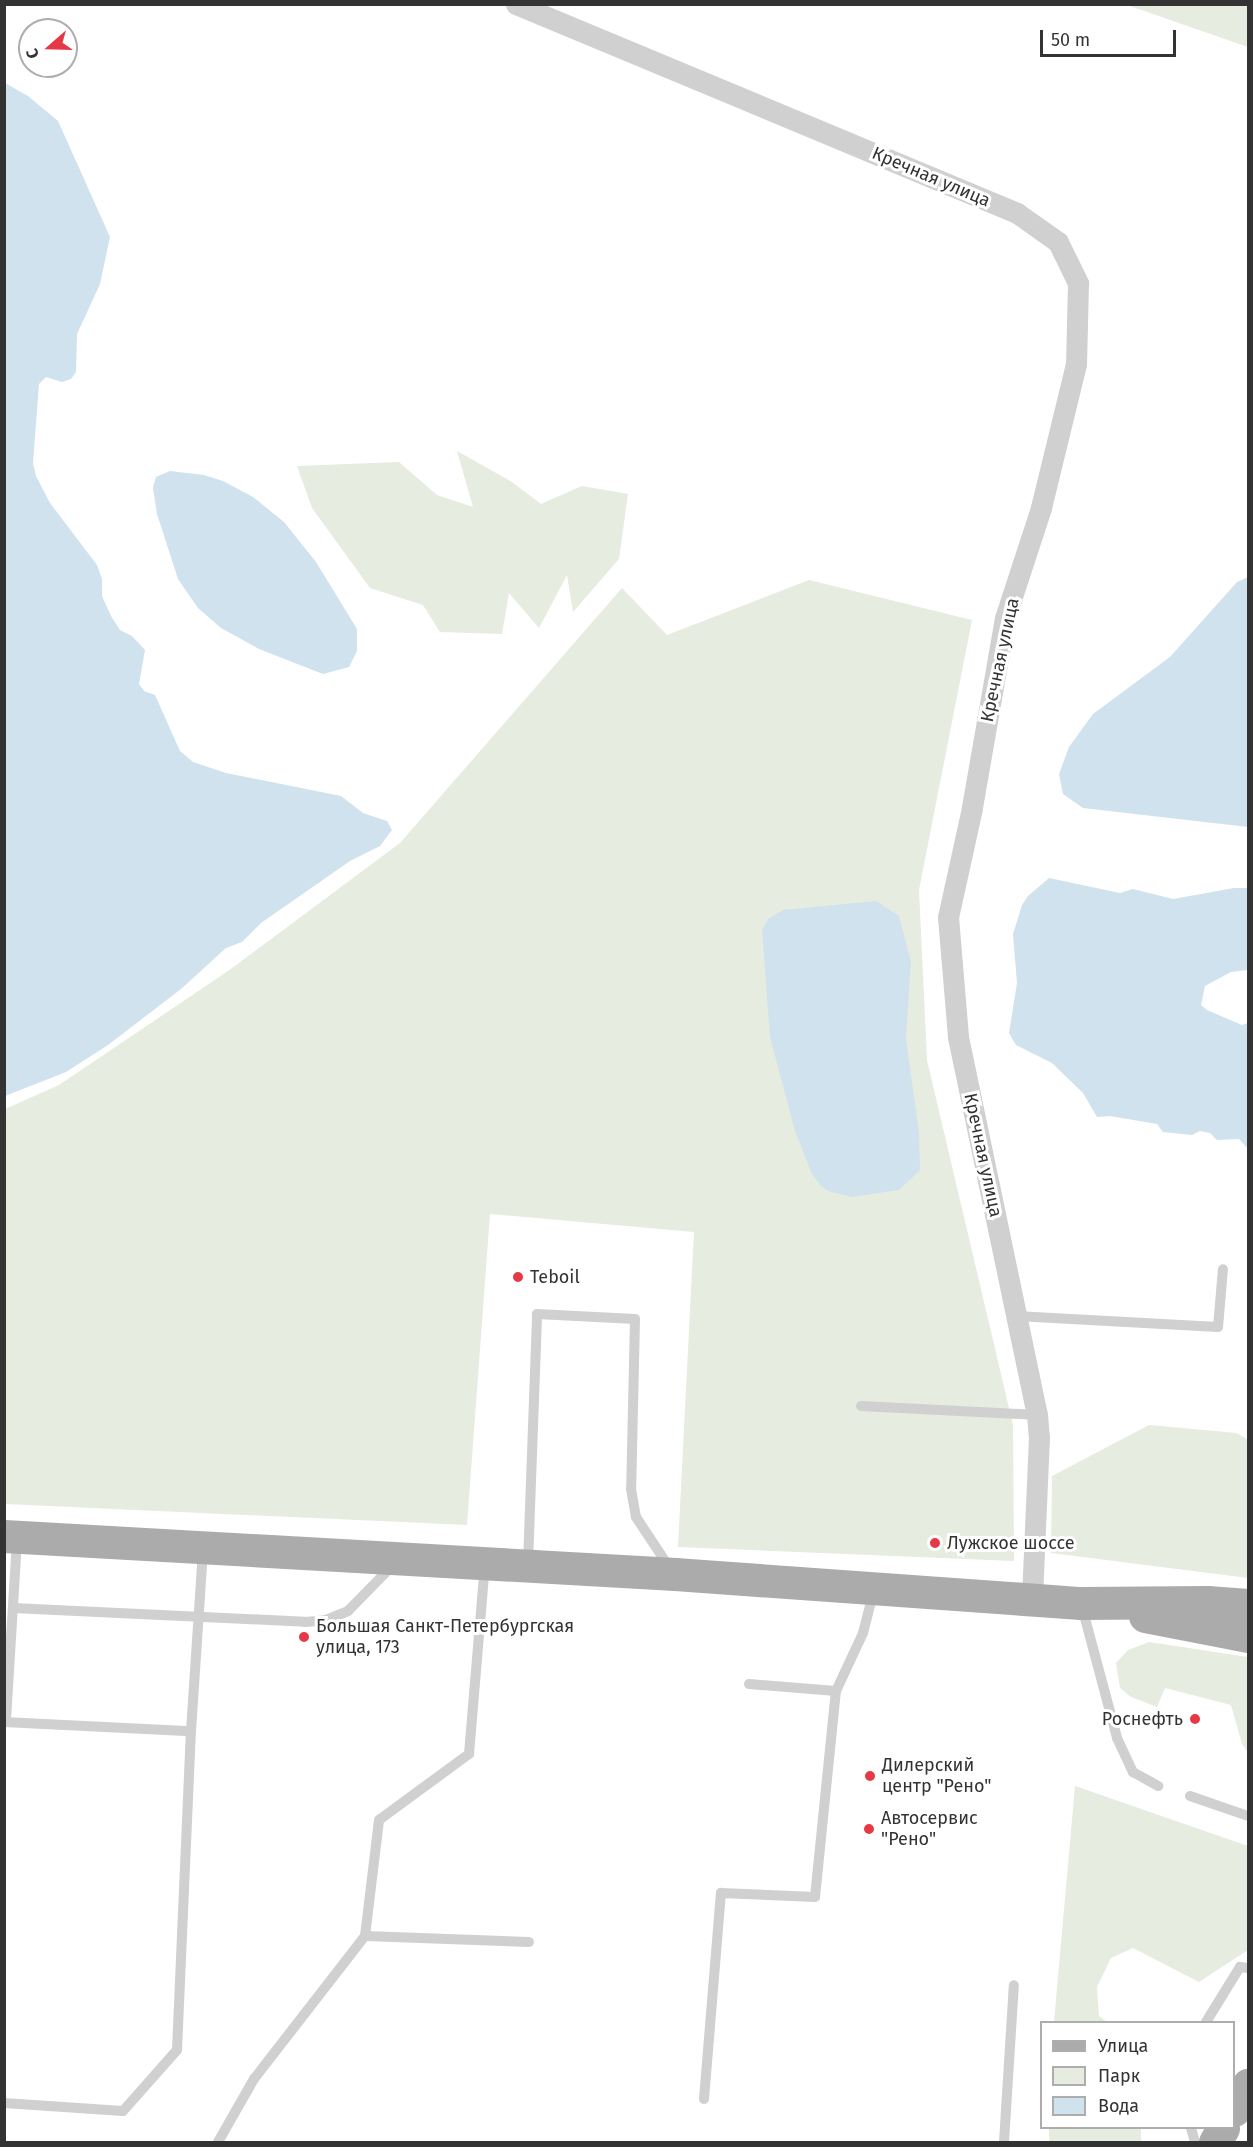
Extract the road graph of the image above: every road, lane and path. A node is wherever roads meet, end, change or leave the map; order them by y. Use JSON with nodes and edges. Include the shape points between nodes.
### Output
{"nodes":[{"id":1,"x":516,"y":4,"type":"edge"},
{"id":2,"x":1223,"y":1269,"type":"dead end"},
{"id":3,"x":1016,"y":1316,"type":"junction"},
{"id":4,"x":861,"y":1406,"type":"dead end"},
{"id":5,"x":1036,"y":1415,"type":"junction"},
{"id":6,"x":11,"y":1536,"type":"edge"},
{"id":7,"x":203,"y":1547,"type":"junction"},
{"id":8,"x":400,"y":1558,"type":"junction"},
{"id":9,"x":486,"y":1563,"type":"junction"},
{"id":10,"x":528,"y":1566,"type":"junction"},
{"id":11,"x":675,"y":1574,"type":"junction"},
{"id":12,"x":875,"y":1587,"type":"junction"},
{"id":13,"x":1032,"y":1599,"type":"junction"},
{"id":14,"x":1081,"y":1603,"type":"junction"},
{"id":15,"x":1248,"y":1605,"type":"edge"},
{"id":16,"x":13,"y":1608,"type":"junction"},
{"id":17,"x":198,"y":1617,"type":"junction"},
{"id":18,"x":1248,"y":1636,"type":"edge"},
{"id":19,"x":749,"y":1684,"type":"dead end"},
{"id":20,"x":836,"y":1691,"type":"junction"},
{"id":21,"x":5,"y":1721,"type":"edge"},
{"id":22,"x":191,"y":1731,"type":"junction"},
{"id":23,"x":1158,"y":1786,"type":"dead end"},
{"id":24,"x":1190,"y":1796,"type":"dead end"},
{"id":25,"x":1248,"y":1816,"type":"edge"},
{"id":26,"x":366,"y":1936,"type":"junction"},
{"id":27,"x":529,"y":1942,"type":"dead end"},
{"id":28,"x":1248,"y":1968,"type":"edge"},
{"id":29,"x":1014,"y":1985,"type":"dead end"},
{"id":30,"x":1207,"y":2021,"type":"edge"},
{"id":31,"x":1248,"y":2085,"type":"edge"},
{"id":32,"x":704,"y":2099,"type":"dead end"},
{"id":33,"x":4,"y":2103,"type":"edge"},
{"id":34,"x":1235,"y":2107,"type":"edge"},
{"id":35,"x":218,"y":2142,"type":"edge"},
{"id":36,"x":1004,"y":2142,"type":"edge"}],
"edges":[{"from":1,"to":3,"type":"street","name":"Кречная улица","via":[[1017,213],[1058,242],[1078,283],[1076,364],[1041,508],[1005,618],[972,808],[948,917],[958,1037]]},
{"from":2,"to":3,"type":"lane","via":[[1218,1327]]},
{"from":3,"to":5,"type":"street","name":"Кречная улица"},
{"from":4,"to":5,"type":"lane"},
{"from":5,"to":13,"type":"street","name":"Кречная улица","via":[[1039,1437]]},
{"from":6,"to":7,"type":"main road"},
{"from":6,"to":16,"type":"lane"},
{"from":7,"to":8,"type":"main road"},
{"from":7,"to":17,"type":"lane"},
{"from":8,"to":9,"type":"main road"},
{"from":8,"to":17,"type":"lane","via":[[348,1611],[326,1620]]},
{"from":9,"to":10,"type":"main road"},
{"from":9,"to":26,"type":"lane","via":[[469,1754],[379,1820]]},
{"from":10,"to":11,"type":"main road"},
{"from":10,"to":11,"type":"lane","via":[[537,1314],[635,1319],[631,1488],[636,1517]]},
{"from":11,"to":12,"type":"main road"},
{"from":12,"to":13,"type":"main road"},
{"from":12,"to":20,"type":"lane","via":[[863,1633]]},
{"from":13,"to":14,"type":"main road"},
{"from":14,"to":15,"type":"main road"},
{"from":14,"to":18,"type":"main road"},
{"from":14,"to":23,"type":"lane","via":[[1117,1738],[1133,1772]]},
{"from":16,"to":17,"type":"lane"},
{"from":16,"to":21,"type":"lane"},
{"from":17,"to":22,"type":"lane"},
{"from":19,"to":20,"type":"lane"},
{"from":20,"to":32,"type":"lane","via":[[814,1898],[721,1893]]},
{"from":21,"to":22,"type":"lane"},
{"from":22,"to":33,"type":"lane","via":[[177,2049],[123,2111]]},
{"from":24,"to":25,"type":"lane"},
{"from":26,"to":27,"type":"lane"},
{"from":26,"to":35,"type":"lane","via":[[254,2079]]},
{"from":28,"to":30,"type":"lane","via":[[1239,1967]]},
{"from":29,"to":36,"type":"lane"},
{"from":31,"to":34,"type":"main road"}]}
